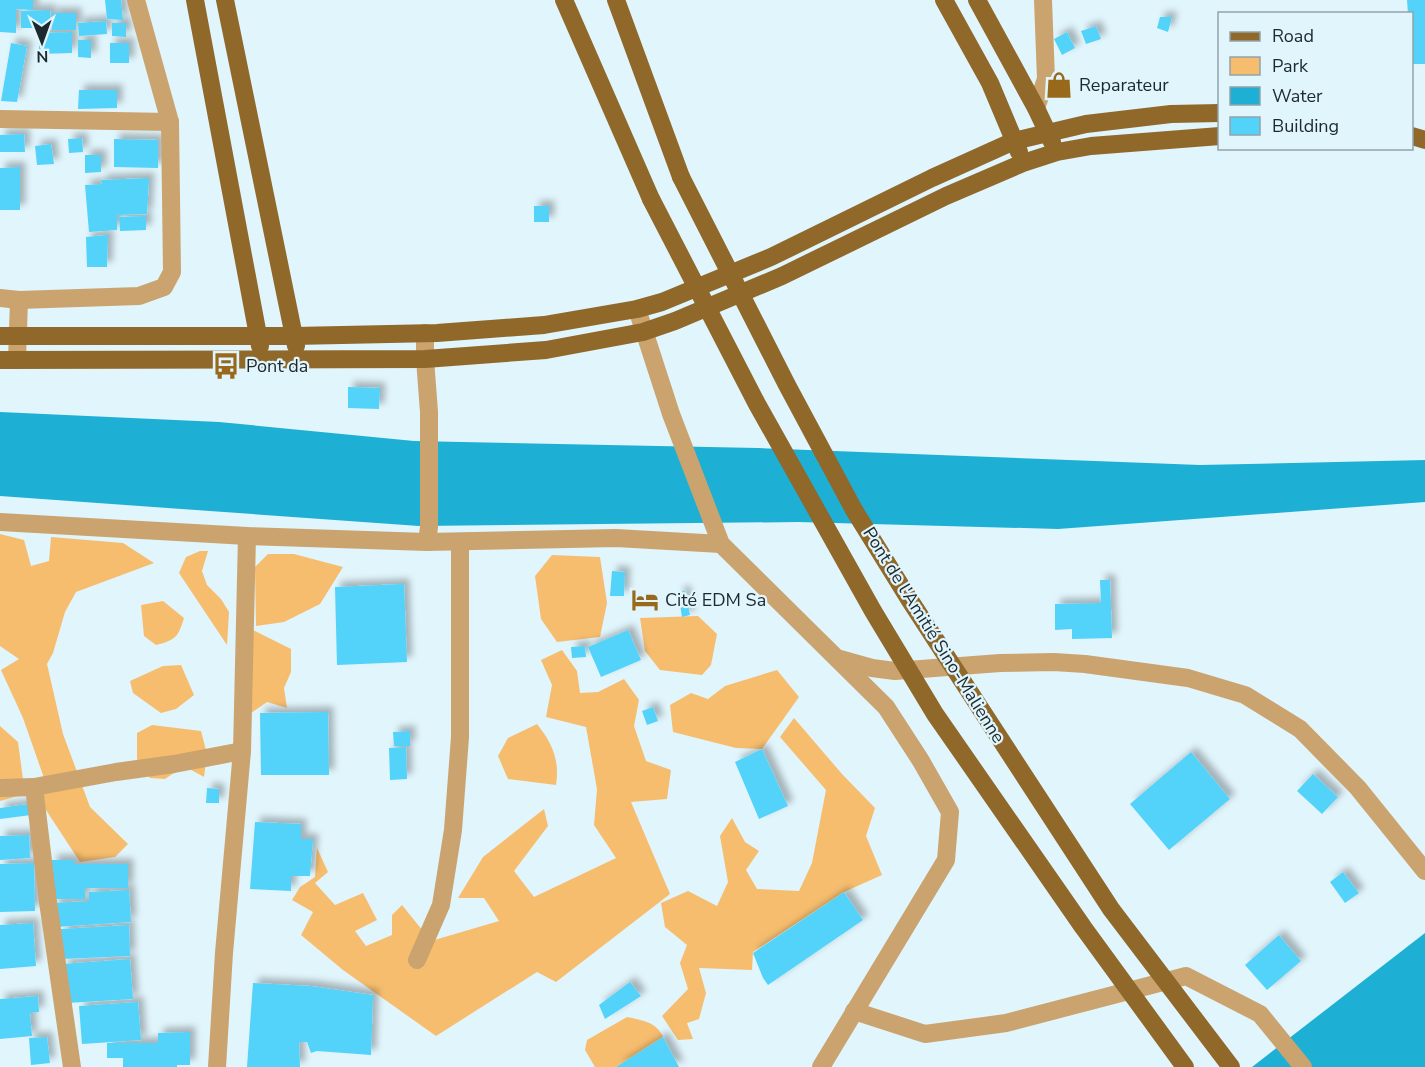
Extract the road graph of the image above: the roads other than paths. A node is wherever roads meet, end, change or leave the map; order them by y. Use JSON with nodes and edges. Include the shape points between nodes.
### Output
{"nodes":[{"id":1,"x":136,"y":0,"type":"edge"},
{"id":2,"x":195,"y":0,"type":"edge"},
{"id":3,"x":225,"y":0,"type":"edge"},
{"id":4,"x":564,"y":0,"type":"edge"},
{"id":5,"x":616,"y":0,"type":"edge"},
{"id":6,"x":944,"y":0,"type":"edge"},
{"id":7,"x":977,"y":0,"type":"edge"},
{"id":8,"x":1043,"y":0,"type":"edge"},
{"id":9,"x":1036,"y":108,"type":"junction"},
{"id":10,"x":1218,"y":113,"type":"edge"},
{"id":11,"x":0,"y":118,"type":"edge"},
{"id":12,"x":170,"y":122,"type":"junction"},
{"id":13,"x":1048,"y":131,"type":"junction"},
{"id":14,"x":1218,"y":136,"type":"edge"},
{"id":15,"x":1014,"y":141,"type":"junction"},
{"id":16,"x":1057,"y":152,"type":"junction"},
{"id":17,"x":1023,"y":163,"type":"junction"},
{"id":18,"x":0,"y":298,"type":"edge"},
{"id":19,"x":19,"y":300,"type":"junction"},
{"id":20,"x":637,"y":309,"type":"junction"},
{"id":21,"x":643,"y":332,"type":"junction"},
{"id":22,"x":425,"y":333,"type":"junction"},
{"id":23,"x":258,"y":336,"type":"junction"},
{"id":24,"x":294,"y":336,"type":"junction"},
{"id":25,"x":9,"y":337,"type":"edge"},
{"id":26,"x":298,"y":359,"type":"junction"},
{"id":27,"x":425,"y":359,"type":"junction"},
{"id":28,"x":8,"y":360,"type":"edge"},
{"id":29,"x":263,"y":360,"type":"junction"},
{"id":30,"x":0,"y":522,"type":"edge"},
{"id":31,"x":428,"y":534,"type":"junction"},
{"id":32,"x":247,"y":536,"type":"junction"},
{"id":33,"x":718,"y":536,"type":"junction"},
{"id":34,"x":460,"y":542,"type":"junction"},
{"id":35,"x":839,"y":659,"type":"junction"},
{"id":36,"x":242,"y":751,"type":"junction"},
{"id":37,"x":34,"y":787,"type":"junction"},
{"id":38,"x":0,"y":788,"type":"edge"},
{"id":39,"x":1425,"y":871,"type":"edge"},
{"id":40,"x":417,"y":960,"type":"dead end"},
{"id":41,"x":854,"y":1011,"type":"junction"},
{"id":42,"x":72,"y":1067,"type":"edge"},
{"id":43,"x":217,"y":1067,"type":"edge"},
{"id":44,"x":821,"y":1067,"type":"edge"},
{"id":45,"x":1185,"y":1067,"type":"edge"},
{"id":46,"x":1231,"y":1067,"type":"edge"},
{"id":47,"x":1303,"y":1067,"type":"edge"}],
"edges":[{"from":1,"to":12,"type":"street"},
{"from":2,"to":23,"type":"main road"},
{"from":3,"to":24,"type":"main road"},
{"from":4,"to":45,"type":"main road","name":"Pont de l'Amitié Sino-Malienne","bridge":true,"via":[[651,199],[757,404],[873,611],[935,714]]},
{"from":5,"to":46,"type":"main road","name":"Pont de l'Amitié Sino-Malienne","bridge":true,"via":[[681,177],[854,510],[1111,909]]},
{"from":6,"to":15,"type":"main road","via":[[990,83]]},
{"from":7,"to":9,"type":"main road"},
{"from":8,"to":9,"type":"street","via":[[1046,79]]},
{"from":9,"to":13,"type":"main road"},
{"from":10,"to":13,"type":"main road","via":[[1171,114]]},
{"from":11,"to":12,"type":"street"},
{"from":12,"to":19,"type":"street","via":[[172,272],[164,287],[139,296]]},
{"from":13,"to":15,"type":"main road"},
{"from":13,"to":16,"type":"main road"},
{"from":14,"to":16,"type":"main road"},
{"from":15,"to":17,"type":"main road"},
{"from":15,"to":20,"type":"main road","via":[[771,257]]},
{"from":16,"to":17,"type":"main road"},
{"from":17,"to":21,"type":"main road","via":[[782,276]]},
{"from":18,"to":19,"type":"street"},
{"from":19,"to":25,"type":"street"},
{"from":20,"to":21,"type":"street"},
{"from":20,"to":22,"type":"main road","via":[[544,325]]},
{"from":21,"to":27,"type":"main road","via":[[546,350]]},
{"from":21,"to":33,"type":"street"},
{"from":22,"to":24,"type":"main road"},
{"from":22,"to":27,"type":"street"},
{"from":23,"to":24,"type":"main road"},
{"from":23,"to":25,"type":"main road"},
{"from":23,"to":29,"type":"main road"},
{"from":24,"to":26,"type":"main road"},
{"from":25,"to":28,"type":"street"},
{"from":26,"to":27,"type":"main road"},
{"from":26,"to":29,"type":"main road"},
{"from":27,"to":31,"type":"street","via":[[429,412]]},
{"from":28,"to":29,"type":"main road"},
{"from":30,"to":32,"type":"street"},
{"from":31,"to":32,"type":"street"},
{"from":31,"to":34,"type":"street"},
{"from":32,"to":36,"type":"street"},
{"from":33,"to":34,"type":"street"},
{"from":33,"to":35,"type":"street"},
{"from":34,"to":40,"type":"street","via":[[460,737],[453,830],[441,905]]},
{"from":35,"to":39,"type":"street","via":[[895,671],[1000,663],[1085,664],[1188,678],[1245,695],[1300,729],[1358,788]]},
{"from":35,"to":41,"type":"street","via":[[886,707],[950,812],[946,860]]},
{"from":36,"to":37,"type":"street"},
{"from":36,"to":43,"type":"street"},
{"from":37,"to":38,"type":"street"},
{"from":37,"to":42,"type":"street"},
{"from":41,"to":44,"type":"street"},
{"from":41,"to":47,"type":"street","via":[[925,1034],[1006,1023],[1186,976],[1260,1014]]}]}
